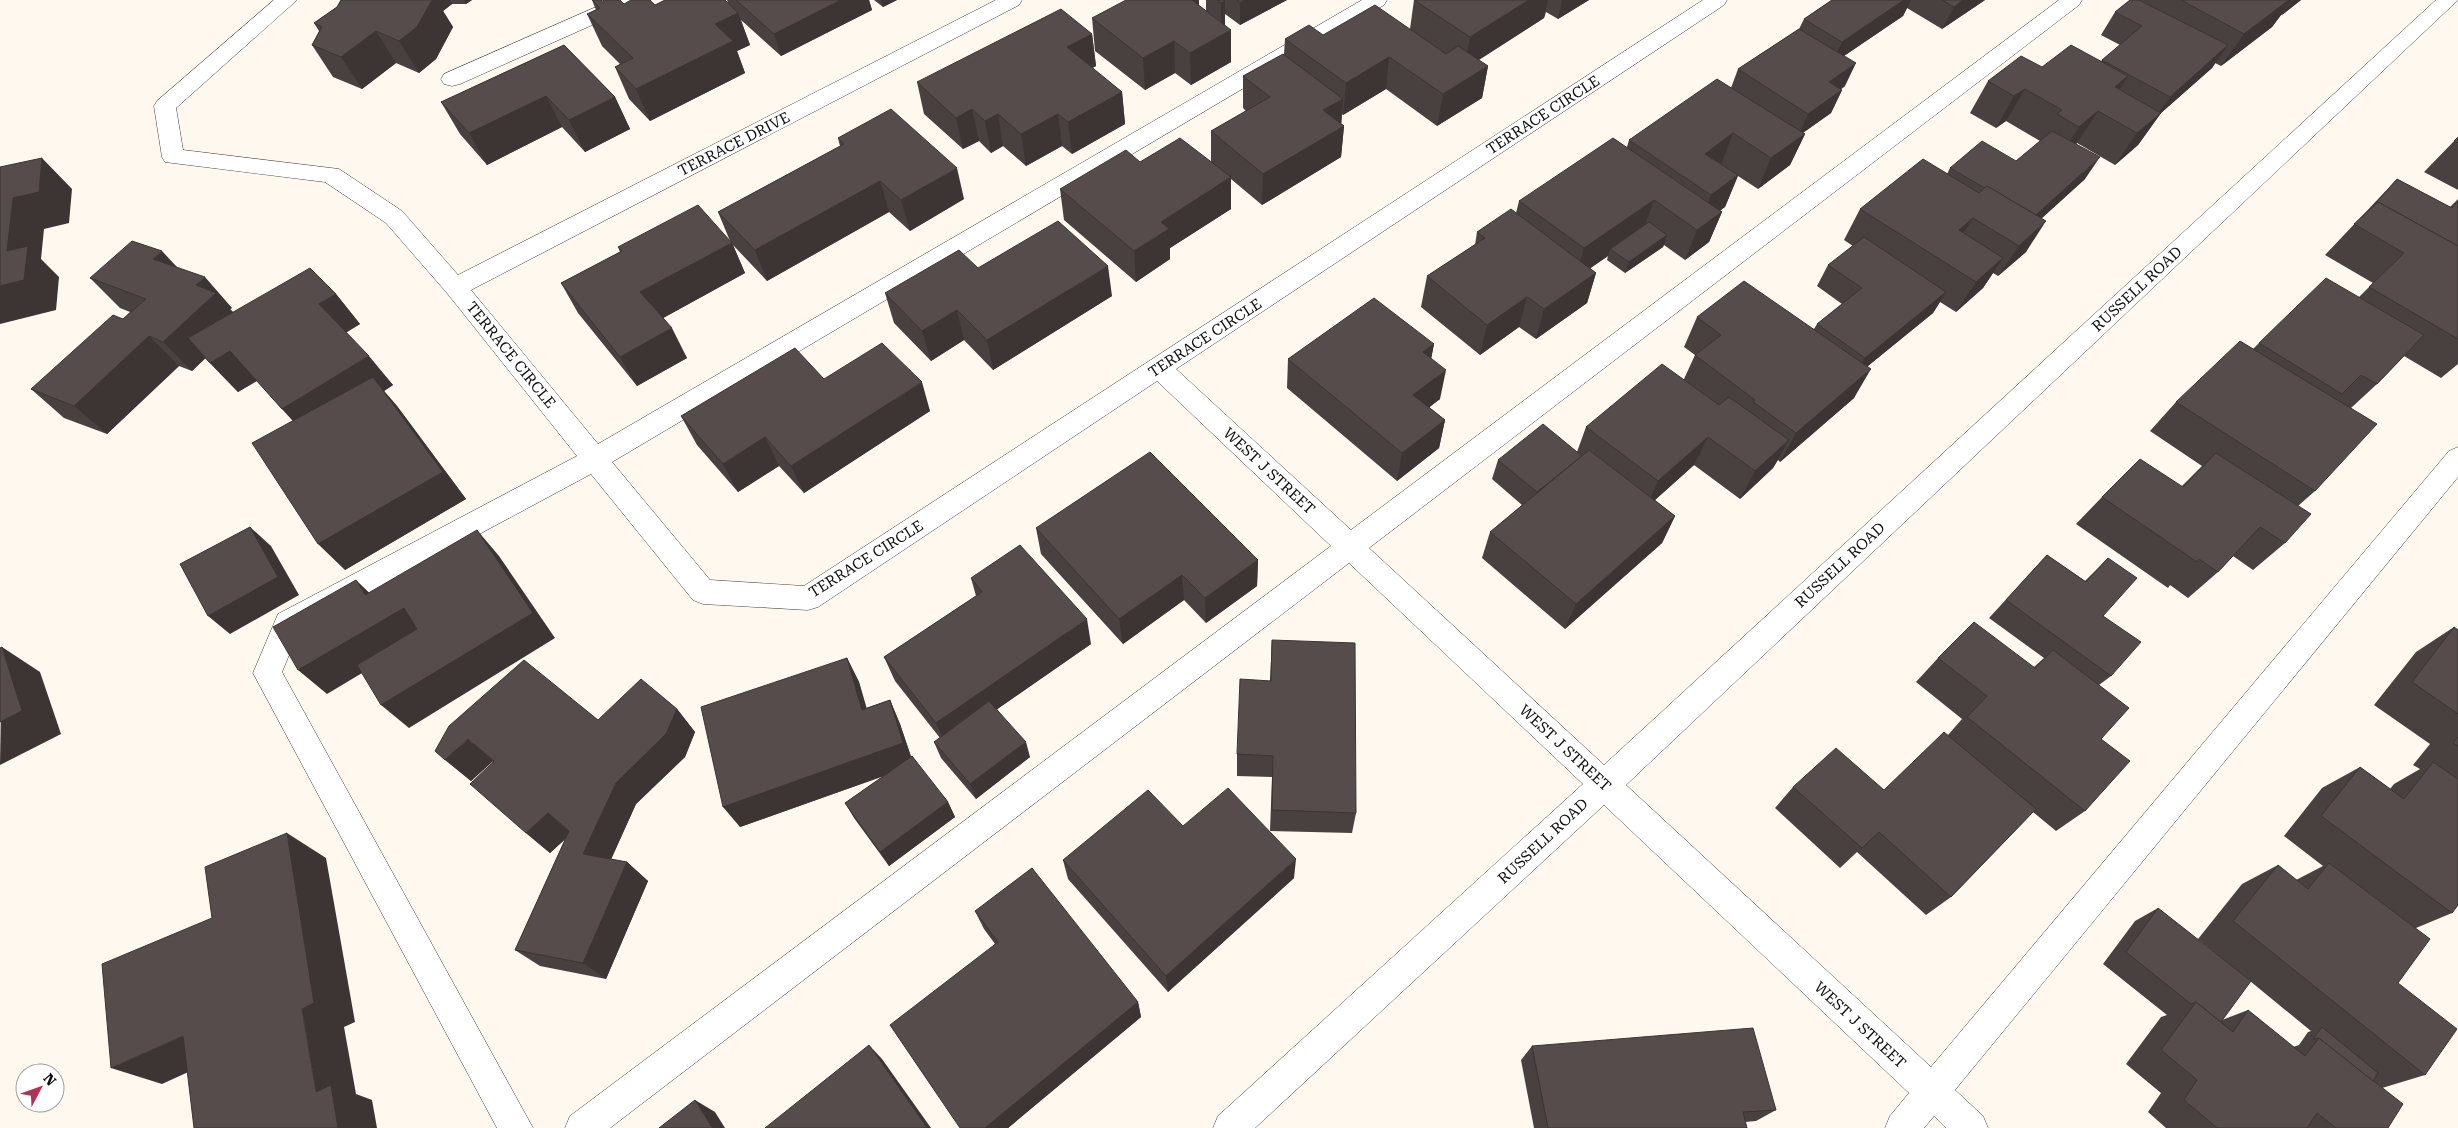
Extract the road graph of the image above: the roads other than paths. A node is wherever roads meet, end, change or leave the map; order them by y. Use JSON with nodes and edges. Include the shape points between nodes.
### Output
{"nodes":[{"id":1,"x":286,"y":0,"type":"edge"},
{"id":2,"x":630,"y":0,"type":"edge"},
{"id":3,"x":1012,"y":0,"type":"edge"},
{"id":4,"x":1377,"y":0,"type":"edge"},
{"id":5,"x":1717,"y":0,"type":"edge"},
{"id":6,"x":2072,"y":0,"type":"edge"},
{"id":7,"x":2448,"y":0,"type":"edge"},
{"id":8,"x":452,"y":79,"type":"dead end"},
{"id":9,"x":455,"y":287,"type":"junction"},
{"id":10,"x":1158,"y":368,"type":"junction"},
{"id":11,"x":2458,"y":458,"type":"edge"},
{"id":12,"x":594,"y":459,"type":"junction"},
{"id":13,"x":1351,"y":546,"type":"junction"},
{"id":14,"x":1604,"y":785,"type":"junction"},
{"id":15,"x":1932,"y":1092,"type":"junction"},
{"id":16,"x":516,"y":1128,"type":"edge"},
{"id":17,"x":582,"y":1128,"type":"edge"},
{"id":18,"x":1230,"y":1128,"type":"edge"},
{"id":19,"x":1902,"y":1128,"type":"edge"},
{"id":20,"x":1971,"y":1128,"type":"edge"}],
"edges":[{"from":1,"to":9,"type":"street","name":"TERRACE CIRCLE","via":[[165,106],[173,157],[331,175],[394,217]]},
{"from":2,"to":8,"type":"street"},
{"from":3,"to":9,"type":"street","name":"TERRACE DRIVE"},
{"from":4,"to":12,"type":"street"},
{"from":5,"to":10,"type":"street","name":"TERRACE CIRCLE"},
{"from":6,"to":13,"type":"street"},
{"from":7,"to":14,"type":"street","name":"RUSSELL ROAD"},
{"from":9,"to":12,"type":"street","name":"TERRACE CIRCLE"},
{"from":10,"to":12,"type":"street","name":"TERRACE CIRCLE","via":[[808,598],[703,592]]},
{"from":10,"to":13,"type":"street","name":"WEST J STREET"},
{"from":11,"to":15,"type":"street"},
{"from":12,"to":16,"type":"street","via":[[288,623],[267,673]]},
{"from":13,"to":14,"type":"street","name":"WEST J STREET"},
{"from":13,"to":17,"type":"street"},
{"from":14,"to":15,"type":"street","name":"WEST J STREET"},
{"from":14,"to":18,"type":"street","name":"RUSSELL ROAD"},
{"from":15,"to":19,"type":"street"},
{"from":15,"to":20,"type":"street","name":"WEST J STREET"}]}
